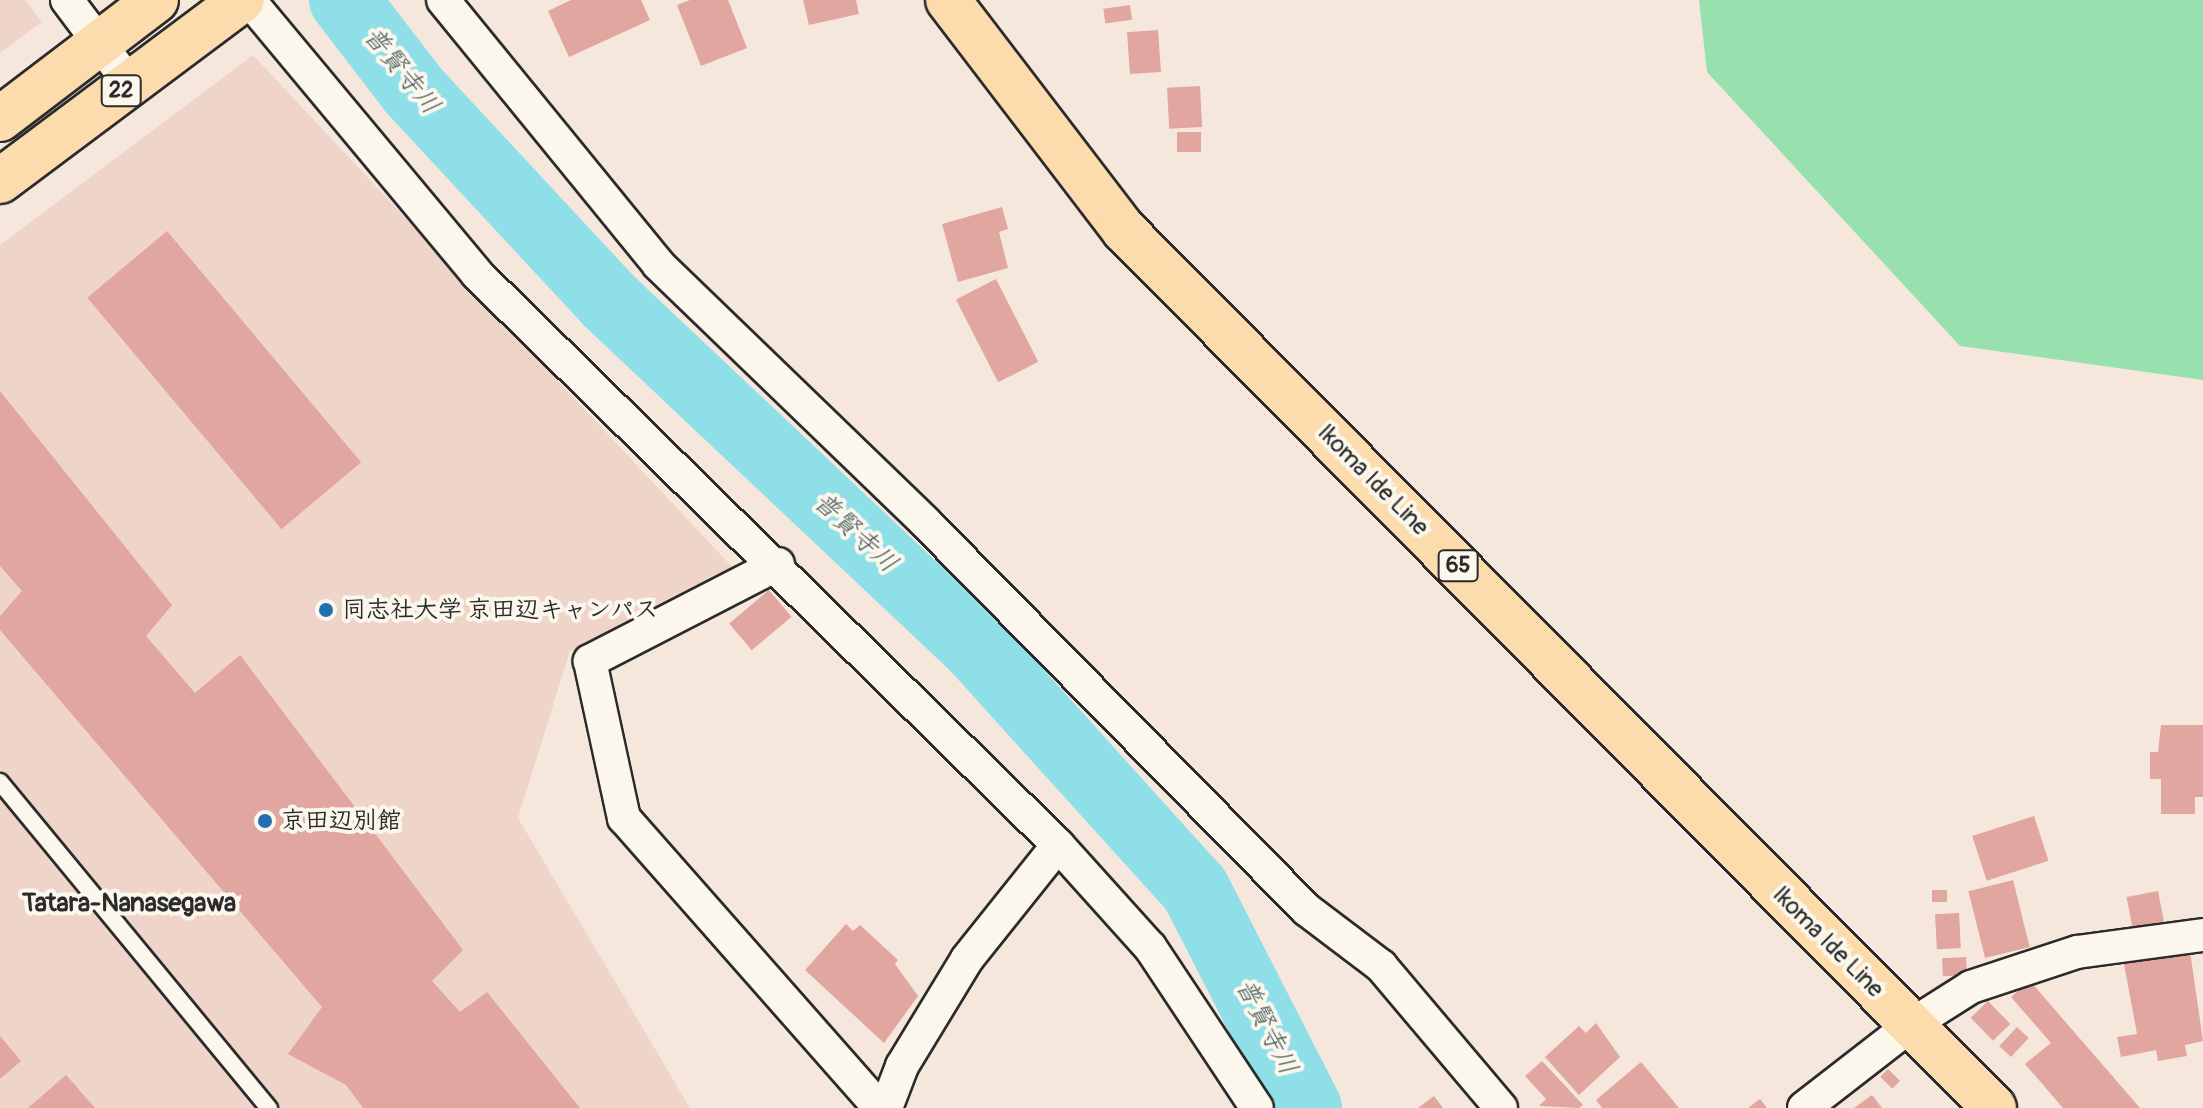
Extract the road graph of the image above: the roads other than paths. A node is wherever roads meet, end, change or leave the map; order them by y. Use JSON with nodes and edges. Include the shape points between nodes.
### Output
{"nodes":[{"id":1,"x":67,"y":0,"type":"edge"},
{"id":2,"x":156,"y":0,"type":"edge"},
{"id":3,"x":242,"y":0,"type":"edge"},
{"id":4,"x":249,"y":0,"type":"edge"},
{"id":5,"x":443,"y":0,"type":"edge"},
{"id":6,"x":948,"y":0,"type":"edge"},
{"id":7,"x":100,"y":43,"type":"junction"},
{"id":8,"x":130,"y":84,"type":"junction"},
{"id":9,"x":0,"y":119,"type":"edge"},
{"id":10,"x":0,"y":181,"type":"edge"},
{"id":11,"x":778,"y":564,"type":"junction"},
{"id":12,"x":0,"y":782,"type":"edge"},
{"id":13,"x":1058,"y":845,"type":"junction"},
{"id":14,"x":2203,"y":935,"type":"edge"},
{"id":15,"x":1911,"y":1025,"type":"junction"},
{"id":16,"x":269,"y":1108,"type":"edge"},
{"id":17,"x":880,"y":1108,"type":"edge"},
{"id":18,"x":886,"y":1108,"type":"edge"},
{"id":19,"x":1257,"y":1108,"type":"edge"},
{"id":20,"x":1501,"y":1108,"type":"edge"},
{"id":21,"x":1804,"y":1108,"type":"edge"},
{"id":22,"x":1994,"y":1108,"type":"edge"}],
"edges":[{"from":1,"to":7,"type":"street"},
{"from":2,"to":7,"type":"main road","number":"22"},
{"from":3,"to":8,"type":"main road","number":"22"},
{"from":4,"to":11,"type":"street","via":[[477,274]]},
{"from":5,"to":20,"type":"street","via":[[658,264],[925,522],[1307,910],[1381,966]]},
{"from":6,"to":15,"type":"main road","name":"Ikoma Ide Line","number":"65","via":[[1124,230]]},
{"from":7,"to":8,"type":"street"},
{"from":7,"to":9,"type":"main road","number":"22"},
{"from":8,"to":10,"type":"main road","number":"22"},
{"from":11,"to":13,"type":"street"},
{"from":11,"to":17,"type":"street","via":[[590,661],[624,818]]},
{"from":12,"to":16,"type":"lane"},
{"from":13,"to":18,"type":"street","via":[[967,959],[902,1066]]},
{"from":13,"to":19,"type":"street","via":[[1150,947]]},
{"from":14,"to":15,"type":"street","via":[[2077,952],[1971,987]]},
{"from":15,"to":21,"type":"street"},
{"from":15,"to":22,"type":"main road","name":"Ikoma Ide Line","number":"65"}]}
